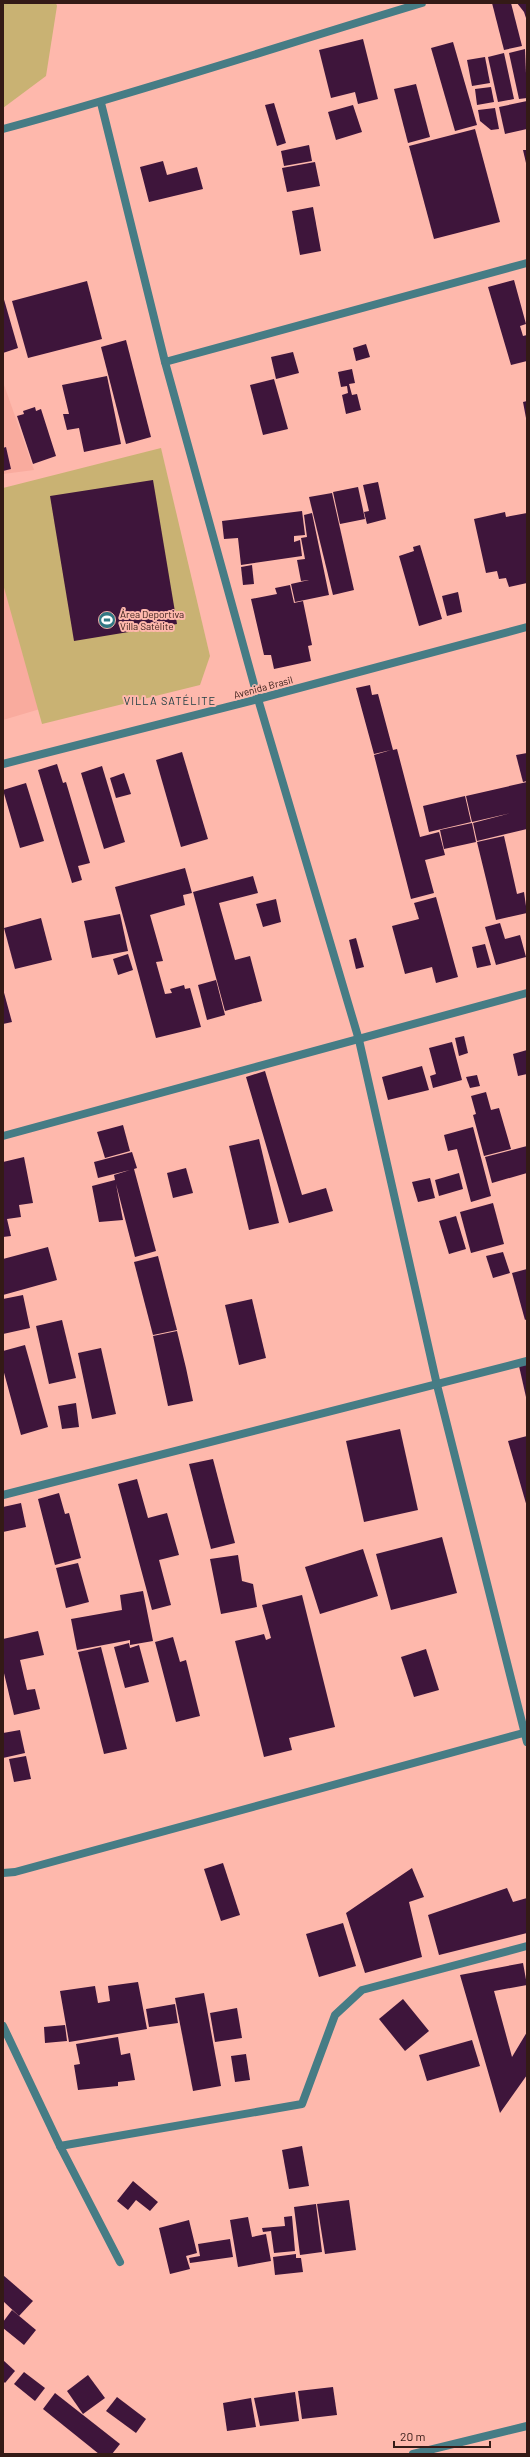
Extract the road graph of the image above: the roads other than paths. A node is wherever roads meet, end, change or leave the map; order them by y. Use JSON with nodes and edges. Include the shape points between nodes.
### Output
{"nodes":[{"id":1,"x":422,"y":3,"type":"edge"},
{"id":2,"x":101,"y":102,"type":"junction"},
{"id":3,"x":3,"y":129,"type":"edge"},
{"id":4,"x":527,"y":263,"type":"edge"},
{"id":5,"x":165,"y":362,"type":"junction"},
{"id":6,"x":527,"y":627,"type":"edge"},
{"id":7,"x":258,"y":699,"type":"junction"},
{"id":8,"x":3,"y":764,"type":"edge"},
{"id":9,"x":527,"y":994,"type":"edge"},
{"id":10,"x":359,"y":1040,"type":"junction"},
{"id":11,"x":3,"y":1136,"type":"edge"},
{"id":12,"x":527,"y":1360,"type":"edge"},
{"id":13,"x":437,"y":1385,"type":"junction"},
{"id":14,"x":3,"y":1495,"type":"edge"},
{"id":15,"x":526,"y":1732,"type":"edge"},
{"id":16,"x":527,"y":1742,"type":"edge"},
{"id":17,"x":3,"y":1873,"type":"edge"},
{"id":18,"x":527,"y":1946,"type":"edge"},
{"id":19,"x":3,"y":2026,"type":"edge"},
{"id":20,"x":60,"y":2146,"type":"junction"},
{"id":21,"x":120,"y":2262,"type":"dead end"},
{"id":22,"x":527,"y":2426,"type":"edge"},
{"id":23,"x":413,"y":2454,"type":"edge"}],
"edges":[{"from":1,"to":2,"type":"street"},
{"from":2,"to":3,"type":"street"},
{"from":2,"to":5,"type":"street"},
{"from":4,"to":5,"type":"street"},
{"from":5,"to":7,"type":"street"},
{"from":6,"to":7,"type":"street","name":"Avenida Brasil"},
{"from":7,"to":8,"type":"street","name":"Avenida Brasil"},
{"from":7,"to":10,"type":"street"},
{"from":9,"to":10,"type":"street"},
{"from":10,"to":11,"type":"street"},
{"from":10,"to":13,"type":"street"},
{"from":12,"to":13,"type":"street"},
{"from":13,"to":14,"type":"street"},
{"from":13,"to":15,"type":"street"},
{"from":15,"to":16,"type":"street"},
{"from":15,"to":17,"type":"street","via":[[31,1868]]},
{"from":18,"to":20,"type":"street","via":[[362,1990],[335,2015],[302,2104]]},
{"from":19,"to":20,"type":"street"},
{"from":20,"to":21,"type":"street"},
{"from":22,"to":23,"type":"street"}]}
